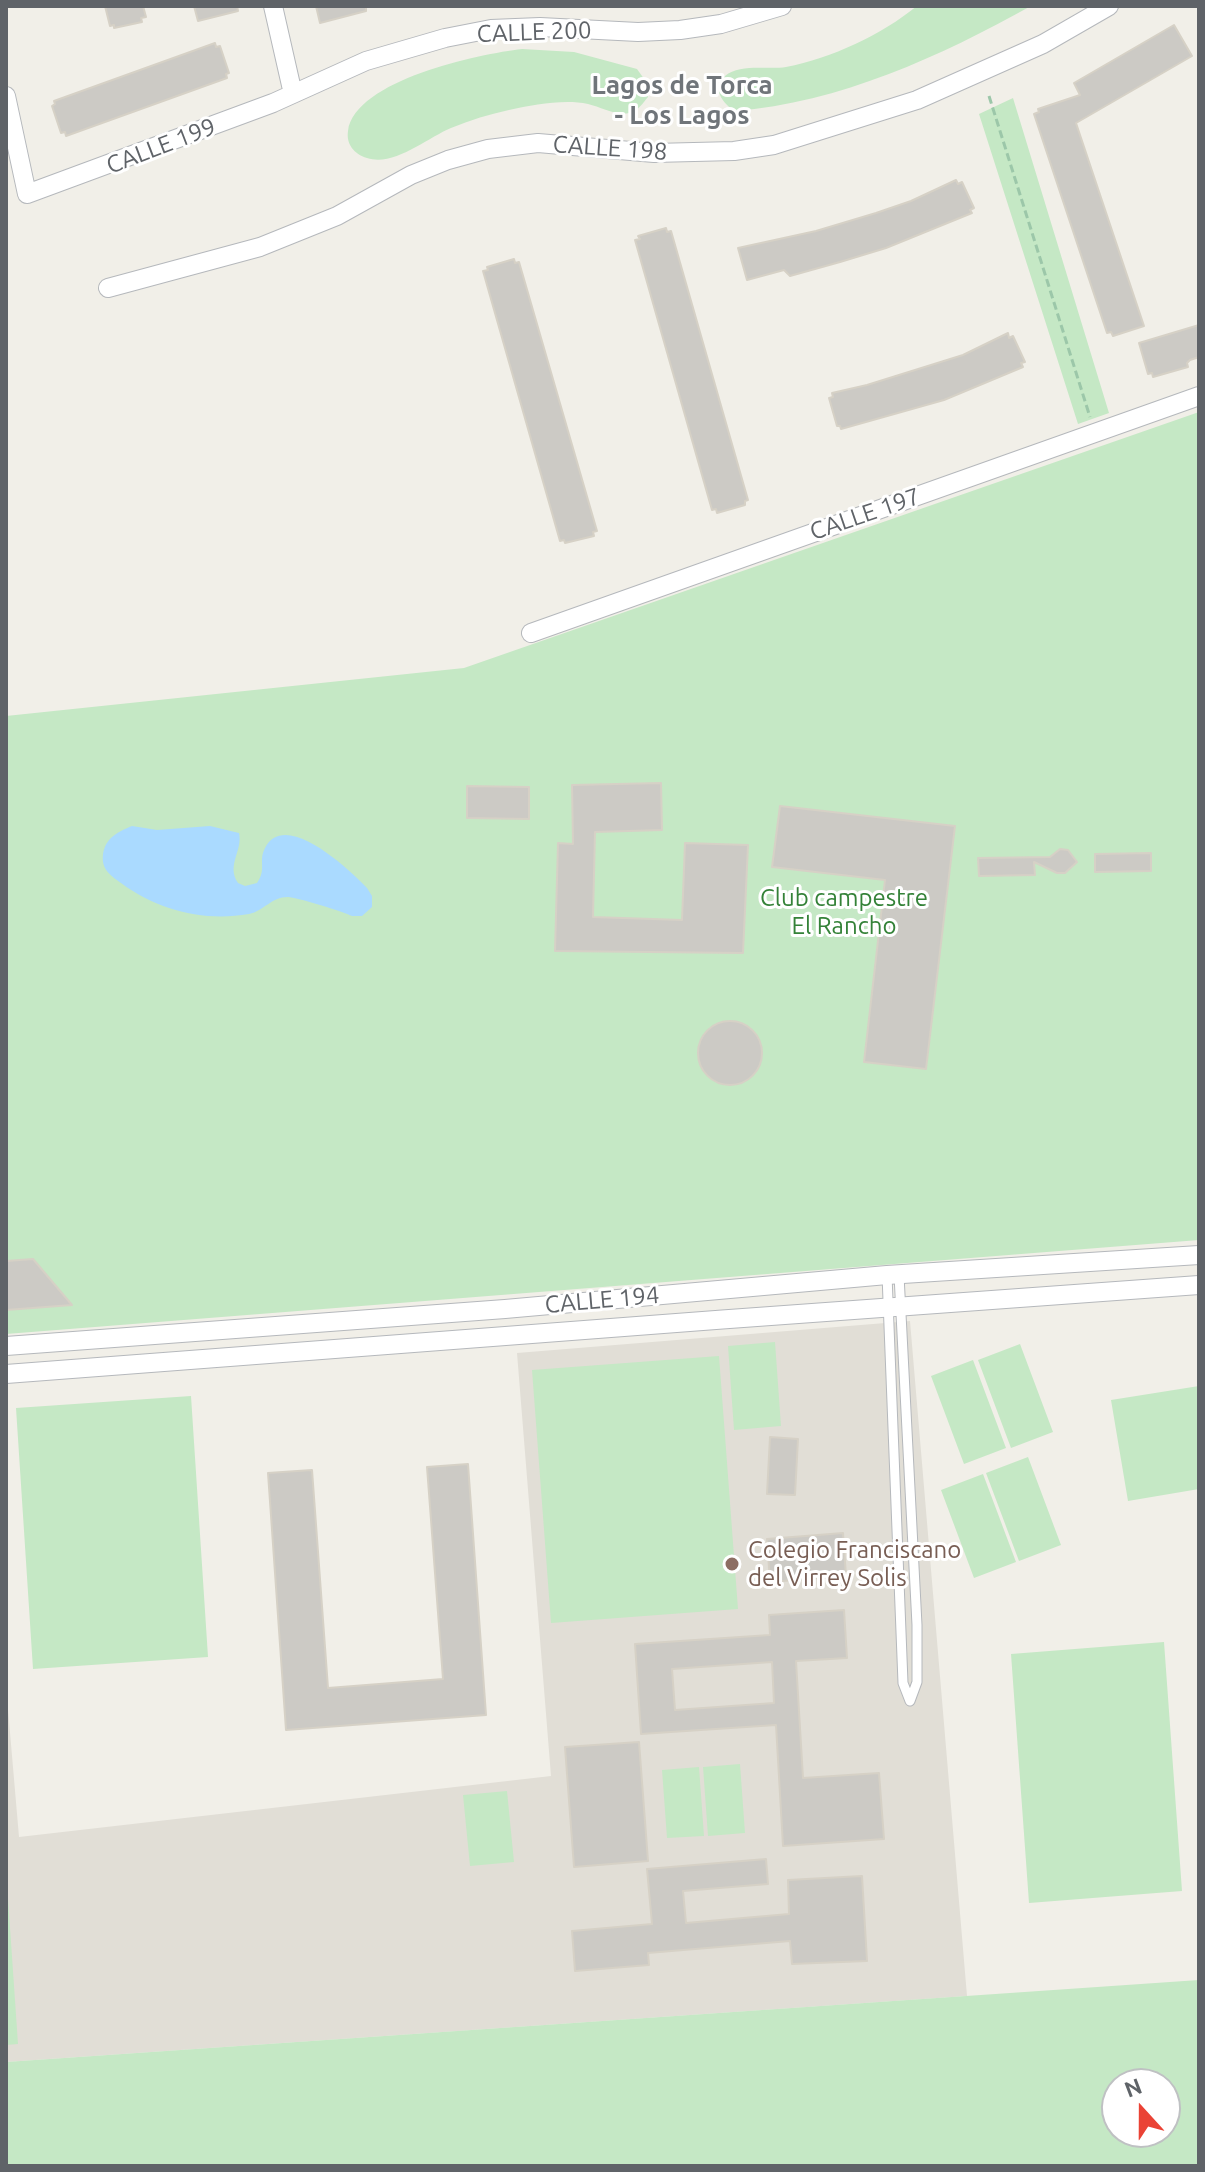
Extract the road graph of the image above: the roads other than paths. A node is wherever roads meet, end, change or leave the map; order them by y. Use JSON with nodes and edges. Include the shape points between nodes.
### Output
{"nodes":[{"id":1,"x":273,"y":6,"type":"edge"},
{"id":2,"x":782,"y":6,"type":"edge"},
{"id":3,"x":1109,"y":6,"type":"edge"},
{"id":4,"x":293,"y":94,"type":"junction"},
{"id":5,"x":6,"y":96,"type":"edge"},
{"id":6,"x":108,"y":288,"type":"dead end"},
{"id":7,"x":1199,"y":396,"type":"edge"},
{"id":8,"x":531,"y":633,"type":"dead end"},
{"id":9,"x":1199,"y":1255,"type":"edge"},
{"id":10,"x":893,"y":1275,"type":"junction"},
{"id":11,"x":1199,"y":1285,"type":"edge"},
{"id":12,"x":895,"y":1305,"type":"junction"},
{"id":13,"x":6,"y":1346,"type":"edge"},
{"id":14,"x":6,"y":1374,"type":"edge"}],
"edges":[{"from":1,"to":4,"type":"street"},
{"from":2,"to":4,"type":"street","name":"CALLE 200","via":[[680,30],[540,27],[476,32],[366,61]]},
{"from":3,"to":6,"type":"street","name":"CALLE 198","via":[[1043,44],[917,100],[774,145],[654,153],[538,143],[488,149],[411,175],[337,216],[260,247]]},
{"from":4,"to":5,"type":"street","name":"CALLE 199","via":[[27,194]]},
{"from":7,"to":8,"type":"street","name":"CALLE 197"},
{"from":9,"to":10,"type":"street","name":"CALLE 194"},
{"from":10,"to":12,"type":"lane"},
{"from":10,"to":13,"type":"street","name":"CALLE 194"},
{"from":11,"to":12,"type":"street","name":"CALLE 194"},
{"from":12,"to":12,"type":"lane","via":[[903,1683],[910,1701],[917,1682],[917,1625]]},
{"from":12,"to":14,"type":"street","name":"CALLE 194"}]}
